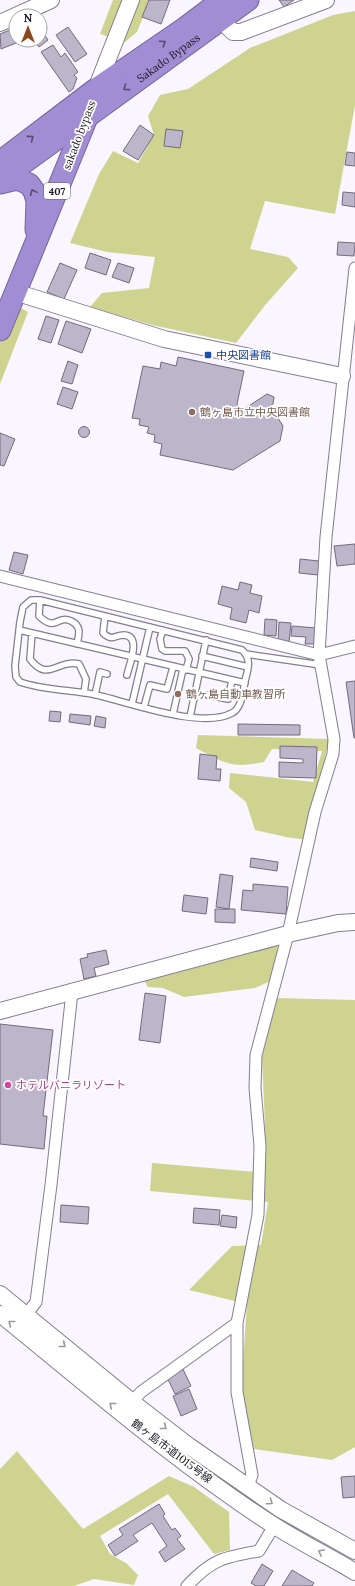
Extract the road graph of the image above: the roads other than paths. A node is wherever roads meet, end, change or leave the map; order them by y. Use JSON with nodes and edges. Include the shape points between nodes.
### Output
{"nodes":[{"id":1,"x":51,"y":0,"type":"edge"},
{"id":2,"x":131,"y":0,"type":"edge"},
{"id":3,"x":248,"y":0,"type":"edge"},
{"id":4,"x":326,"y":0,"type":"edge"},
{"id":5,"x":222,"y":10,"type":"edge"},
{"id":6,"x":0,"y":23,"type":"edge"},
{"id":7,"x":96,"y":89,"type":"junction"},
{"id":8,"x":88,"y":115,"type":"junction"},
{"id":9,"x":0,"y":162,"type":"edge"},
{"id":10,"x":0,"y":182,"type":"edge"},
{"id":11,"x":35,"y":245,"type":"junction"},
{"id":12,"x":355,"y":268,"type":"edge"},
{"id":13,"x":15,"y":292,"type":"junction"},
{"id":14,"x":0,"y":330,"type":"edge"},
{"id":15,"x":342,"y":376,"type":"junction"},
{"id":16,"x":0,"y":576,"type":"edge"},
{"id":17,"x":40,"y":600,"type":"junction"},
{"id":18,"x":105,"y":616,"type":"junction"},
{"id":19,"x":150,"y":626,"type":"junction"},
{"id":20,"x":19,"y":630,"type":"junction"},
{"id":21,"x":163,"y":630,"type":"junction"},
{"id":22,"x":32,"y":633,"type":"junction"},
{"id":23,"x":206,"y":640,"type":"junction"},
{"id":24,"x":77,"y":644,"type":"junction"},
{"id":25,"x":355,"y":646,"type":"edge"},
{"id":26,"x":246,"y":654,"type":"junction"},
{"id":27,"x":202,"y":656,"type":"junction"},
{"id":28,"x":131,"y":657,"type":"junction"},
{"id":29,"x":143,"y":659,"type":"junction"},
{"id":30,"x":320,"y":660,"type":"junction"},
{"id":31,"x":173,"y":667,"type":"junction"},
{"id":32,"x":248,"y":667,"type":"junction"},
{"id":33,"x":185,"y":670,"type":"junction"},
{"id":34,"x":198,"y":673,"type":"junction"},
{"id":35,"x":107,"y":674,"type":"dead end"},
{"id":36,"x":127,"y":675,"type":"dead end"},
{"id":37,"x":232,"y":680,"type":"junction"},
{"id":38,"x":244,"y":683,"type":"junction"},
{"id":39,"x":84,"y":693,"type":"junction"},
{"id":40,"x":95,"y":695,"type":"junction"},
{"id":41,"x":208,"y":695,"type":"dead end"},
{"id":42,"x":132,"y":704,"type":"junction"},
{"id":43,"x":144,"y":707,"type":"junction"},
{"id":44,"x":173,"y":714,"type":"junction"},
{"id":45,"x":190,"y":717,"type":"junction"},
{"id":46,"x":355,"y":922,"type":"edge"},
{"id":47,"x":288,"y":934,"type":"junction"},
{"id":48,"x":72,"y":992,"type":"junction"},
{"id":49,"x":0,"y":1011,"type":"edge"},
{"id":50,"x":0,"y":1294,"type":"edge"},
{"id":51,"x":0,"y":1314,"type":"edge"},
{"id":52,"x":26,"y":1315,"type":"junction"},
{"id":53,"x":237,"y":1323,"type":"junction"},
{"id":54,"x":132,"y":1402,"type":"junction"},
{"id":55,"x":248,"y":1486,"type":"junction"},
{"id":56,"x":274,"y":1526,"type":"junction"},
{"id":57,"x":355,"y":1551,"type":"edge"},
{"id":58,"x":355,"y":1572,"type":"edge"},
{"id":59,"x":187,"y":1586,"type":"edge"}],
"edges":[{"from":1,"to":6,"type":"street"},
{"from":2,"to":7,"type":"street"},
{"from":3,"to":5,"type":"highway","name":"Sakado Bypass"},
{"from":4,"to":5,"type":"street","via":[[241,32],[233,32]]},
{"from":7,"to":5,"type":"highway","name":"Sakado Bypass","one_way":true,"via":[[185,28]]},
{"from":5,"to":8,"type":"highway","name":"Sakado Bypass","one_way":true},
{"from":7,"to":8,"type":"highway","name":"sakado bypass","number":"407"},
{"from":9,"to":7,"type":"highway","name":"Sakado Bypass","one_way":true},
{"from":8,"to":10,"type":"highway","name":"Sakado Bypass"},
{"from":8,"to":11,"type":"highway","name":"sakado bypass","number":"407"},
{"from":11,"to":10,"type":"highway","one_way":true,"via":[[37,201],[34,191],[29,184],[17,179]]},
{"from":11,"to":13,"type":"highway","name":"sakado bypass","number":"407"},
{"from":12,"to":15,"type":"street"},
{"from":13,"to":14,"type":"highway","number":"407"},
{"from":13,"to":15,"type":"street","via":[[164,339]]},
{"from":15,"to":30,"type":"street","via":[[326,537]]},
{"from":16,"to":30,"type":"street"},
{"from":17,"to":18,"type":"lane"},
{"from":17,"to":20,"type":"lane","via":[[31,600],[23,607]]},
{"from":17,"to":24,"type":"lane","via":[[39,616],[49,623],[58,623],[62,620],[75,623],[80,633]]},
{"from":18,"to":19,"type":"lane"},
{"from":18,"to":28,"type":"lane","via":[[103,632],[108,637],[130,637],[134,648]]},
{"from":19,"to":21,"type":"lane"},
{"from":19,"to":29,"type":"lane"},
{"from":20,"to":22,"type":"lane"},
{"from":20,"to":39,"type":"lane","via":[[15,666],[16,677],[20,682]]},
{"from":21,"to":23,"type":"lane"},
{"from":21,"to":33,"type":"lane","via":[[160,639],[162,648],[165,651],[185,651],[189,658]]},
{"from":22,"to":24,"type":"lane"},
{"from":22,"to":39,"type":"lane","via":[[30,659],[35,666],[43,670],[53,670],[62,664],[79,664],[86,679]]},
{"from":23,"to":26,"type":"lane","via":[[235,647]]},
{"from":23,"to":27,"type":"lane"},
{"from":24,"to":28,"type":"lane"},
{"from":25,"to":30,"type":"street"},
{"from":26,"to":30,"type":"lane"},
{"from":26,"to":32,"type":"lane"},
{"from":27,"to":32,"type":"lane"},
{"from":27,"to":34,"type":"lane"},
{"from":28,"to":29,"type":"lane"},
{"from":28,"to":36,"type":"lane"},
{"from":29,"to":31,"type":"lane"},
{"from":29,"to":42,"type":"lane"},
{"from":30,"to":47,"type":"street","via":[[334,739],[333,754],[315,812]]},
{"from":31,"to":33,"type":"lane"},
{"from":31,"to":43,"type":"lane","via":[[166,689],[150,684]]},
{"from":32,"to":38,"type":"lane"},
{"from":33,"to":34,"type":"lane"},
{"from":33,"to":44,"type":"lane"},
{"from":34,"to":37,"type":"lane"},
{"from":34,"to":45,"type":"lane"},
{"from":35,"to":40,"type":"lane","via":[[100,672]]},
{"from":37,"to":38,"type":"lane"},
{"from":37,"to":41,"type":"lane","via":[[228,699]]},
{"from":38,"to":45,"type":"lane","via":[[240,705],[233,713],[213,718]]},
{"from":39,"to":40,"type":"lane"},
{"from":40,"to":42,"type":"lane"},
{"from":42,"to":43,"type":"lane"},
{"from":43,"to":44,"type":"lane"},
{"from":44,"to":45,"type":"lane"},
{"from":46,"to":47,"type":"street","via":[[338,923]]},
{"from":47,"to":48,"type":"street"},
{"from":47,"to":53,"type":"street","via":[[256,1055],[255,1088],[260,1146],[258,1215]]},
{"from":48,"to":49,"type":"street"},
{"from":48,"to":52,"type":"street","via":[[36,1302]]},
{"from":50,"to":52,"type":"street","name":"鶴ヶ島市道1015号線"},
{"from":56,"to":51,"type":"street","name":"鶴ヶ島市道1015号線","one_way":true,"via":[[182,1460]]},
{"from":52,"to":54,"type":"street","name":"鶴ヶ島市道1015号線","one_way":true},
{"from":53,"to":54,"type":"street","via":[[141,1392]]},
{"from":53,"to":55,"type":"street","via":[[237,1392],[252,1475]]},
{"from":54,"to":55,"type":"street","name":"鶴ヶ島市道1015号線","one_way":true,"via":[[189,1446]]},
{"from":55,"to":57,"type":"street","name":"鶴ヶ島市道1015号線","one_way":true,"via":[[280,1509]]},
{"from":58,"to":56,"type":"street","name":"鶴ヶ島市道1015号線","one_way":true},
{"from":56,"to":59,"type":"street","via":[[259,1551],[213,1562]]}]}
